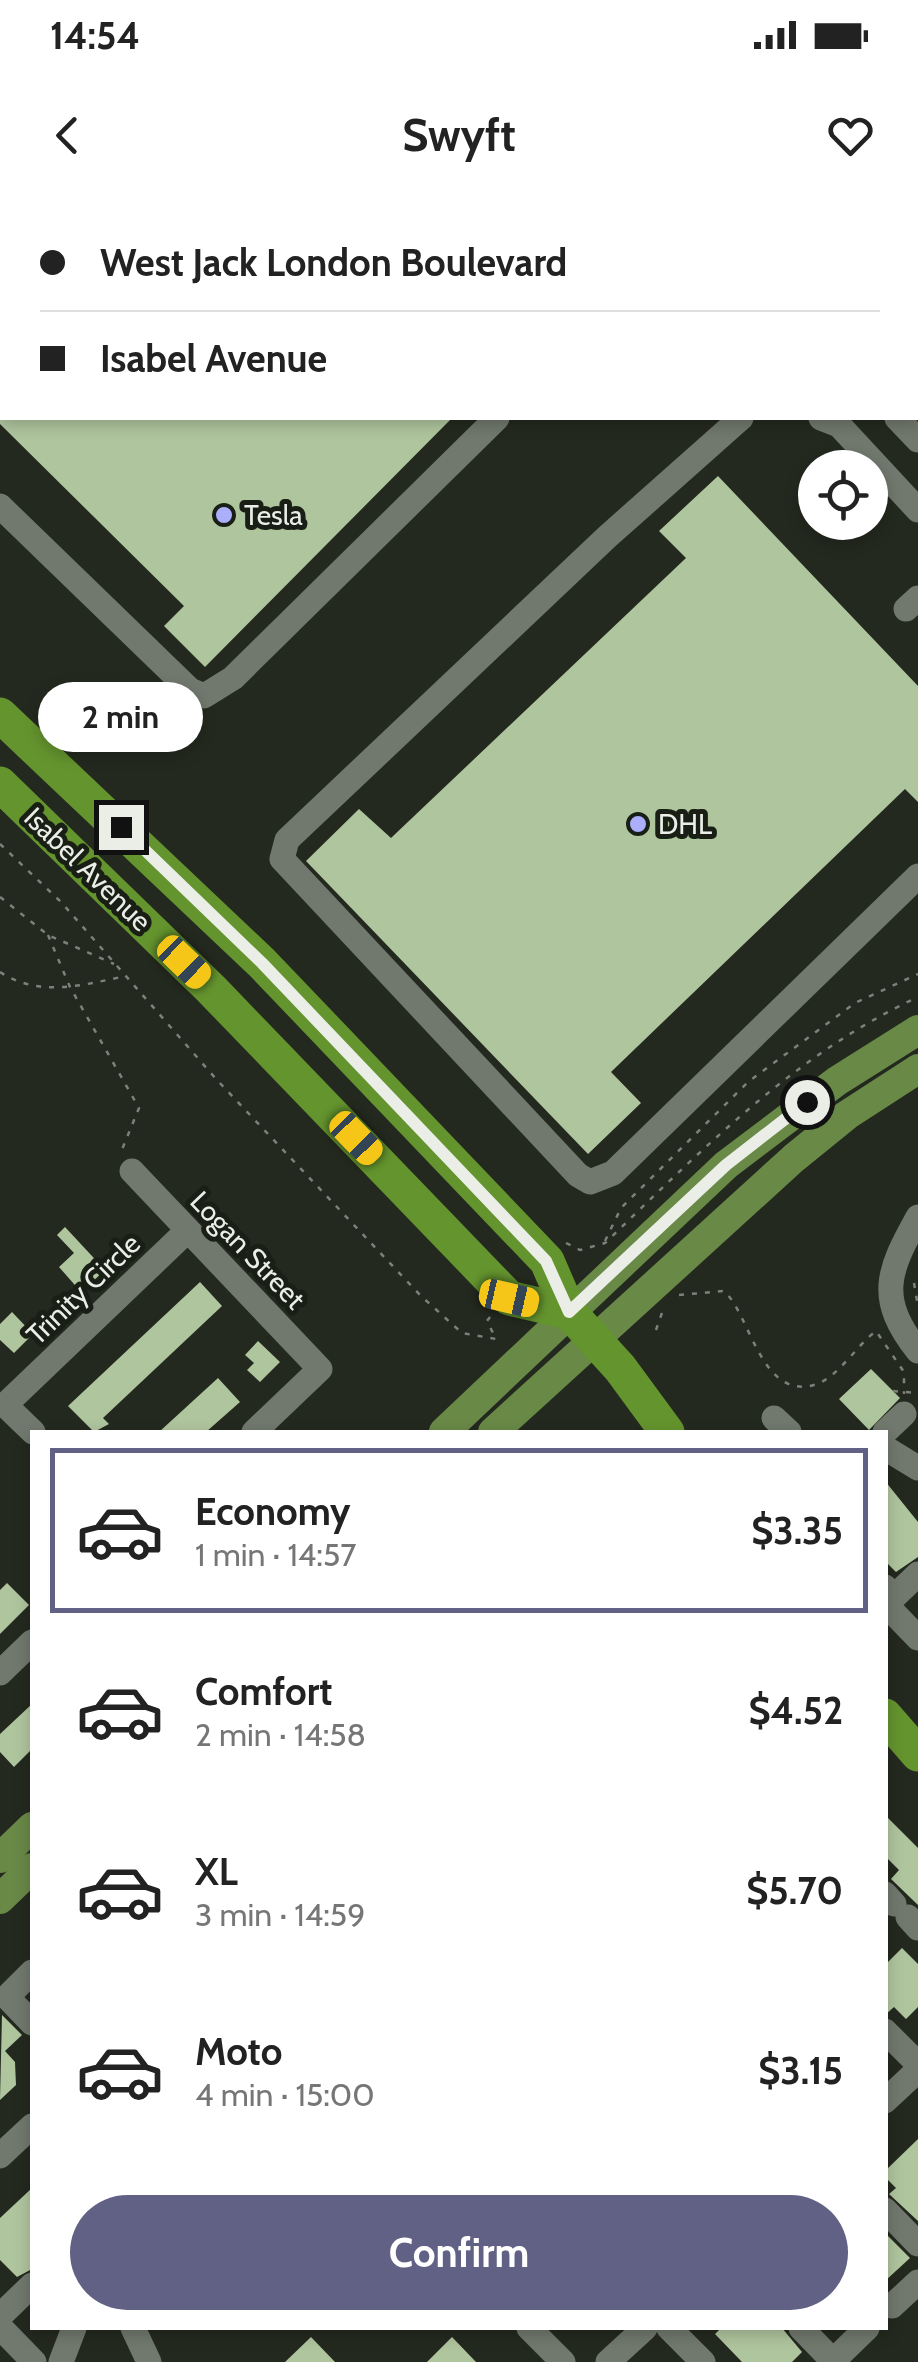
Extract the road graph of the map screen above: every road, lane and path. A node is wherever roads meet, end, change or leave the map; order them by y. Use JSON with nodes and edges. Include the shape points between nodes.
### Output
{"nodes":[{"id":1,"x":495,"y":420,"type":"edge"},
{"id":2,"x":739,"y":420,"type":"edge"},
{"id":3,"x":821,"y":420,"type":"edge"},
{"id":4,"x":825,"y":420,"type":"edge"},
{"id":5,"x":899,"y":420,"type":"edge"},
{"id":6,"x":918,"y":440,"type":"edge"},
{"id":7,"x":841,"y":450,"type":"edge"},
{"id":8,"x":888,"y":499,"type":"edge"},
{"id":9,"x":0,"y":506,"type":"edge"},
{"id":10,"x":918,"y":510,"type":"edge"},
{"id":11,"x":918,"y":521,"type":"edge"},
{"id":12,"x":0,"y":715,"type":"edge"},
{"id":13,"x":0,"y":784,"type":"edge"},
{"id":14,"x":0,"y":844,"type":"edge"},
{"id":15,"x":918,"y":876,"type":"edge"},
{"id":16,"x":0,"y":897,"type":"edge"},
{"id":17,"x":48,"y":935,"type":"junction"},
{"id":18,"x":118,"y":965,"type":"junction"},
{"id":19,"x":0,"y":972,"type":"edge"},
{"id":20,"x":918,"y":974,"type":"edge"},
{"id":21,"x":127,"y":976,"type":"junction"},
{"id":22,"x":70,"y":988,"type":"junction"},
{"id":23,"x":918,"y":997,"type":"edge"},
{"id":24,"x":918,"y":1031,"type":"edge"},
{"id":25,"x":918,"y":1069,"type":"edge"},
{"id":26,"x":125,"y":1168,"type":"joint"},
{"id":27,"x":918,"y":1217,"type":"edge"},
{"id":28,"x":188,"y":1230,"type":"junction"},
{"id":29,"x":564,"y":1242,"type":"dead end"},
{"id":30,"x":605,"y":1243,"type":"junction"},
{"id":31,"x":913,"y":1280,"type":"dead end"},
{"id":32,"x":916,"y":1292,"type":"edge"},
{"id":33,"x":676,"y":1295,"type":"dead end"},
{"id":34,"x":664,"y":1306,"type":"dead end"},
{"id":35,"x":918,"y":1307,"type":"edge"},
{"id":36,"x":569,"y":1312,"type":"junction"},
{"id":37,"x":486,"y":1321,"type":"dead end"},
{"id":38,"x":656,"y":1330,"type":"dead end"},
{"id":39,"x":594,"y":1340,"type":"junction"},
{"id":40,"x":918,"y":1351,"type":"edge"},
{"id":41,"x":905,"y":1398,"type":"edge"},
{"id":42,"x":30,"y":1430,"type":"edge"},
{"id":43,"x":256,"y":1430,"type":"edge"},
{"id":44,"x":446,"y":1430,"type":"edge"},
{"id":45,"x":495,"y":1430,"type":"edge"},
{"id":46,"x":665,"y":1430,"type":"edge"},
{"id":47,"x":886,"y":1430,"type":"edge"},
{"id":48,"x":888,"y":1450,"type":"edge"},
{"id":49,"x":918,"y":1468,"type":"edge"},
{"id":50,"x":918,"y":1574,"type":"edge"},
{"id":51,"x":889,"y":1601,"type":"edge"},
{"id":52,"x":918,"y":1638,"type":"edge"},
{"id":53,"x":30,"y":1644,"type":"edge"},
{"id":54,"x":0,"y":1674,"type":"edge"},
{"id":55,"x":30,"y":1829,"type":"edge"},
{"id":56,"x":0,"y":1858,"type":"edge"},
{"id":57,"x":30,"y":1870,"type":"edge"},
{"id":58,"x":0,"y":1899,"type":"edge"},
{"id":59,"x":30,"y":1974,"type":"edge"},
{"id":60,"x":30,"y":2022,"type":"edge"},
{"id":61,"x":888,"y":2034,"type":"edge"},
{"id":62,"x":918,"y":2067,"type":"edge"},
{"id":63,"x":888,"y":2098,"type":"edge"},
{"id":64,"x":30,"y":2128,"type":"edge"},
{"id":65,"x":0,"y":2156,"type":"edge"},
{"id":66,"x":888,"y":2213,"type":"edge"},
{"id":67,"x":918,"y":2244,"type":"edge"},
{"id":68,"x":918,"y":2282,"type":"edge"},
{"id":69,"x":30,"y":2287,"type":"edge"},
{"id":70,"x":892,"y":2306,"type":"dead end"},
{"id":71,"x":0,"y":2316,"type":"edge"},
{"id":72,"x":0,"y":2327,"type":"edge"},
{"id":73,"x":73,"y":2330,"type":"edge"},
{"id":74,"x":134,"y":2330,"type":"edge"},
{"id":75,"x":531,"y":2330,"type":"edge"},
{"id":76,"x":643,"y":2330,"type":"edge"},
{"id":77,"x":670,"y":2330,"type":"edge"},
{"id":78,"x":802,"y":2330,"type":"edge"},
{"id":79,"x":865,"y":2330,"type":"edge"},
{"id":80,"x":34,"y":2362,"type":"edge"},
{"id":81,"x":61,"y":2362,"type":"edge"},
{"id":82,"x":149,"y":2362,"type":"edge"},
{"id":83,"x":563,"y":2362,"type":"edge"},
{"id":84,"x":608,"y":2362,"type":"edge"},
{"id":85,"x":703,"y":2362,"type":"edge"}],
"edges":[{"from":1,"to":9,"type":"street","via":[[233,678],[204,696],[190,690]]},
{"from":2,"to":15,"type":"street","via":[[287,840],[282,859],[590,1182],[613,1173]]},
{"from":3,"to":7,"type":"street"},
{"from":4,"to":10,"type":"street","via":[[839,425]]},
{"from":5,"to":6,"type":"street"},
{"from":8,"to":11,"type":"street"},
{"from":12,"to":36,"type":"highway","name":"Isabel Avenue","via":[[262,963],[520,1232],[546,1261]]},
{"from":13,"to":36,"type":"highway","name":"Isabel Avenue","via":[[211,988],[509,1298]]},
{"from":14,"to":18,"type":"path"},
{"from":16,"to":17,"type":"path"},
{"from":17,"to":18,"type":"path"},
{"from":17,"to":22,"type":"path"},
{"from":18,"to":21,"type":"path"},
{"from":19,"to":22,"type":"path","via":[[18,983]]},
{"from":20,"to":30,"type":"path","via":[[854,1003],[748,1082],[621,1208]]},
{"from":21,"to":22,"type":"path"},
{"from":21,"to":37,"type":"path","via":[[422,1296],[471,1338],[496,1339]]},
{"from":22,"to":26,"type":"path","via":[[138,1108],[126,1132]]},
{"from":23,"to":30,"type":"path","via":[[858,1025],[744,1110]]},
{"from":24,"to":36,"type":"main road","via":[[726,1165]]},
{"from":25,"to":39,"type":"main road","via":[[794,1158]]},
{"from":26,"to":28,"type":"street","name":"Logan Street"},
{"from":27,"to":40,"type":"street","via":[[889,1282],[890,1302]]},
{"from":28,"to":42,"type":"street","name":"Trinity Circle","via":[[5,1405]]},
{"from":28,"to":43,"type":"street","name":"Logan Street","via":[[320,1369]]},
{"from":29,"to":30,"type":"path","via":[[580,1250]]},
{"from":31,"to":32,"type":"path"},
{"from":32,"to":35,"type":"path"},
{"from":33,"to":41,"type":"path","via":[[724,1291],[742,1313],[761,1360],[802,1386],[819,1384],[876,1331],[904,1372]]},
{"from":34,"to":38,"type":"path"},
{"from":36,"to":39,"type":"highway","name":"Isabel Avenue"},
{"from":36,"to":44,"type":"main road"},
{"from":39,"to":45,"type":"main road"},
{"from":39,"to":46,"type":"highway","name":"Isabel Avenue"},
{"from":41,"to":47,"type":"street"},
{"from":48,"to":49,"type":"street"},
{"from":50,"to":51,"type":"street"},
{"from":51,"to":52,"type":"street"},
{"from":53,"to":54,"type":"street"},
{"from":55,"to":56,"type":"main road"},
{"from":57,"to":58,"type":"main road"},
{"from":59,"to":60,"type":"street","via":[[7,1997]]},
{"from":61,"to":62,"type":"street"},
{"from":62,"to":63,"type":"street"},
{"from":64,"to":65,"type":"street"},
{"from":66,"to":67,"type":"street"},
{"from":68,"to":70,"type":"street"},
{"from":69,"to":71,"type":"street"},
{"from":72,"to":80,"type":"street"},
{"from":73,"to":81,"type":"street"},
{"from":74,"to":82,"type":"street"},
{"from":75,"to":83,"type":"street"},
{"from":76,"to":84,"type":"street"},
{"from":77,"to":85,"type":"street"},
{"from":78,"to":79,"type":"street","via":[[832,2361]]}]}
